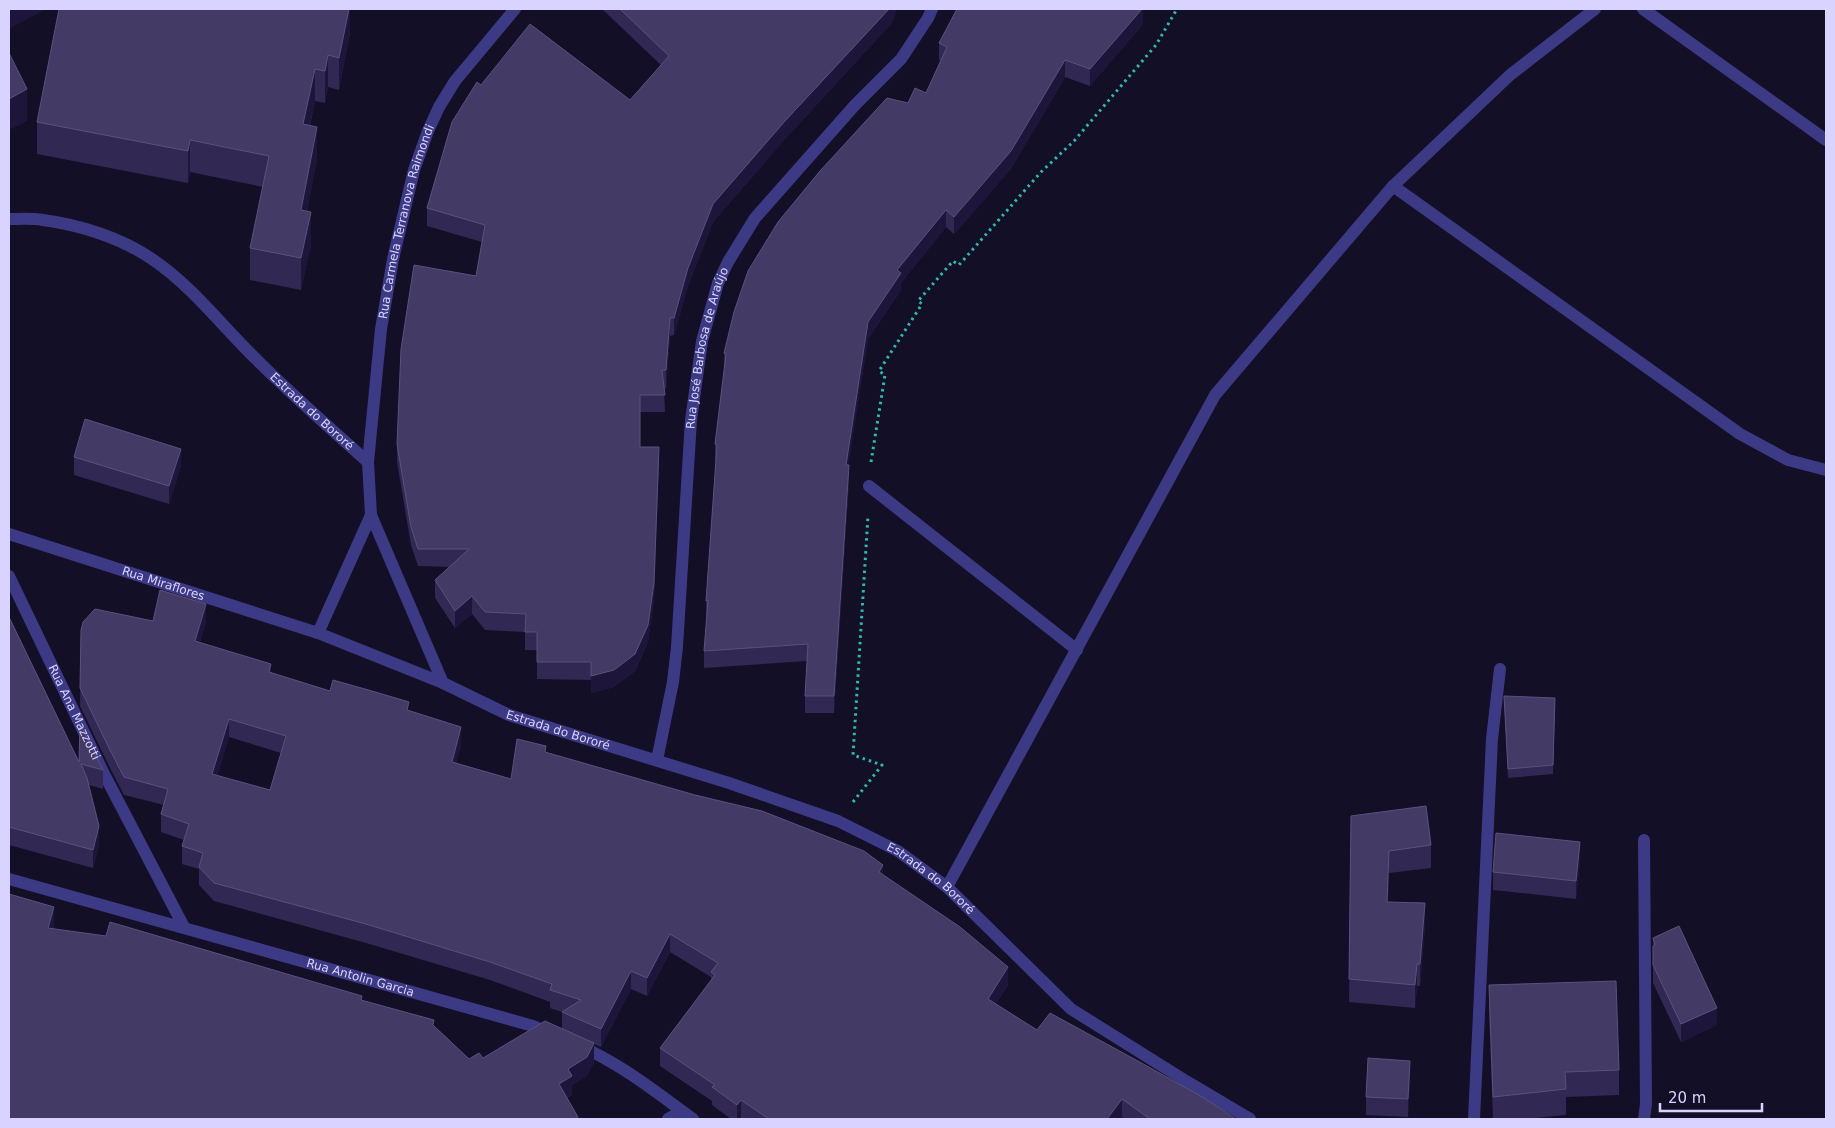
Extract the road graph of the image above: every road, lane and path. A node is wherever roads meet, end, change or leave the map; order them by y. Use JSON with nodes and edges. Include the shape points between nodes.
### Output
{"nodes":[{"id":1,"x":515,"y":9,"type":"edge"},
{"id":2,"x":932,"y":9,"type":"edge"},
{"id":3,"x":1177,"y":9,"type":"edge"},
{"id":4,"x":1594,"y":9,"type":"edge"},
{"id":5,"x":1643,"y":9,"type":"edge"},
{"id":6,"x":1826,"y":140,"type":"edge"},
{"id":7,"x":1393,"y":186,"type":"junction"},
{"id":8,"x":9,"y":219,"type":"edge"},
{"id":9,"x":368,"y":462,"type":"junction"},
{"id":10,"x":1826,"y":470,"type":"edge"},
{"id":11,"x":870,"y":486,"type":"junction"},
{"id":12,"x":371,"y":515,"type":"junction"},
{"id":13,"x":9,"y":534,"type":"edge"},
{"id":14,"x":9,"y":576,"type":"edge"},
{"id":15,"x":318,"y":632,"type":"junction"},
{"id":16,"x":1077,"y":650,"type":"junction"},
{"id":17,"x":1500,"y":669,"type":"dead end"},
{"id":18,"x":442,"y":683,"type":"junction"},
{"id":19,"x":658,"y":760,"type":"junction"},
{"id":20,"x":838,"y":821,"type":"junction"},
{"id":21,"x":1644,"y":840,"type":"dead end"},
{"id":22,"x":9,"y":879,"type":"edge"},
{"id":23,"x":947,"y":887,"type":"junction"},
{"id":24,"x":184,"y":927,"type":"junction"},
{"id":25,"x":682,"y":1111,"type":"junction"},
{"id":26,"x":668,"y":1119,"type":"edge"},
{"id":27,"x":693,"y":1119,"type":"edge"},
{"id":28,"x":1250,"y":1119,"type":"edge"},
{"id":29,"x":1474,"y":1119,"type":"edge"},
{"id":30,"x":1644,"y":1119,"type":"edge"}],
"edges":[{"from":1,"to":9,"type":"street","name":"Rua Carmela Terranova Raimondi","via":[[455,81],[439,107],[414,170],[393,258],[381,329]]},
{"from":2,"to":19,"type":"street","name":"Rua José Barbosa de Araújo","via":[[900,59],[755,218],[718,283],[702,341],[695,385],[677,648]]},
{"from":3,"to":11,"type":"path","via":[[1156,45],[1074,141],[1041,172],[959,265],[953,261],[918,301],[922,304],[878,371],[885,376],[870,467]]},
{"from":4,"to":7,"type":"street","via":[[1510,75]]},
{"from":5,"to":6,"type":"street"},
{"from":7,"to":10,"type":"street","via":[[1740,434],[1788,460]]},
{"from":7,"to":16,"type":"street","via":[[1215,396]]},
{"from":8,"to":9,"type":"street","name":"Estrada do Bororé","via":[[41,219],[97,232],[153,260]]},
{"from":9,"to":12,"type":"street"},
{"from":11,"to":16,"type":"street"},
{"from":11,"to":20,"type":"path","via":[[853,755],[882,765]]},
{"from":12,"to":15,"type":"street"},
{"from":12,"to":18,"type":"street"},
{"from":13,"to":15,"type":"street","name":"Rua Miraflores"},
{"from":14,"to":24,"type":"street","name":"Rua Ana Mazzotti","via":[[103,772]]},
{"from":15,"to":18,"type":"street","name":"Rua Miraflores"},
{"from":16,"to":23,"type":"street"},
{"from":17,"to":29,"type":"street","via":[[1492,739]]},
{"from":18,"to":19,"type":"street","name":"Estrada do Bororé","via":[[509,715]]},
{"from":19,"to":20,"type":"street","name":"Estrada do Bororé"},
{"from":20,"to":23,"type":"street","name":"Estrada do Bororé","via":[[898,851]]},
{"from":21,"to":30,"type":"street"},
{"from":22,"to":24,"type":"street","name":"Rua Antolin Garcia"},
{"from":23,"to":28,"type":"street","name":"Estrada do Bororé","via":[[1071,1009]]},
{"from":24,"to":25,"type":"street","name":"Rua Antolin Garcia","via":[[533,1026],[624,1070]]},
{"from":25,"to":26,"type":"street"},
{"from":25,"to":27,"type":"street","name":"Rua Antolin Garcia"}]}
